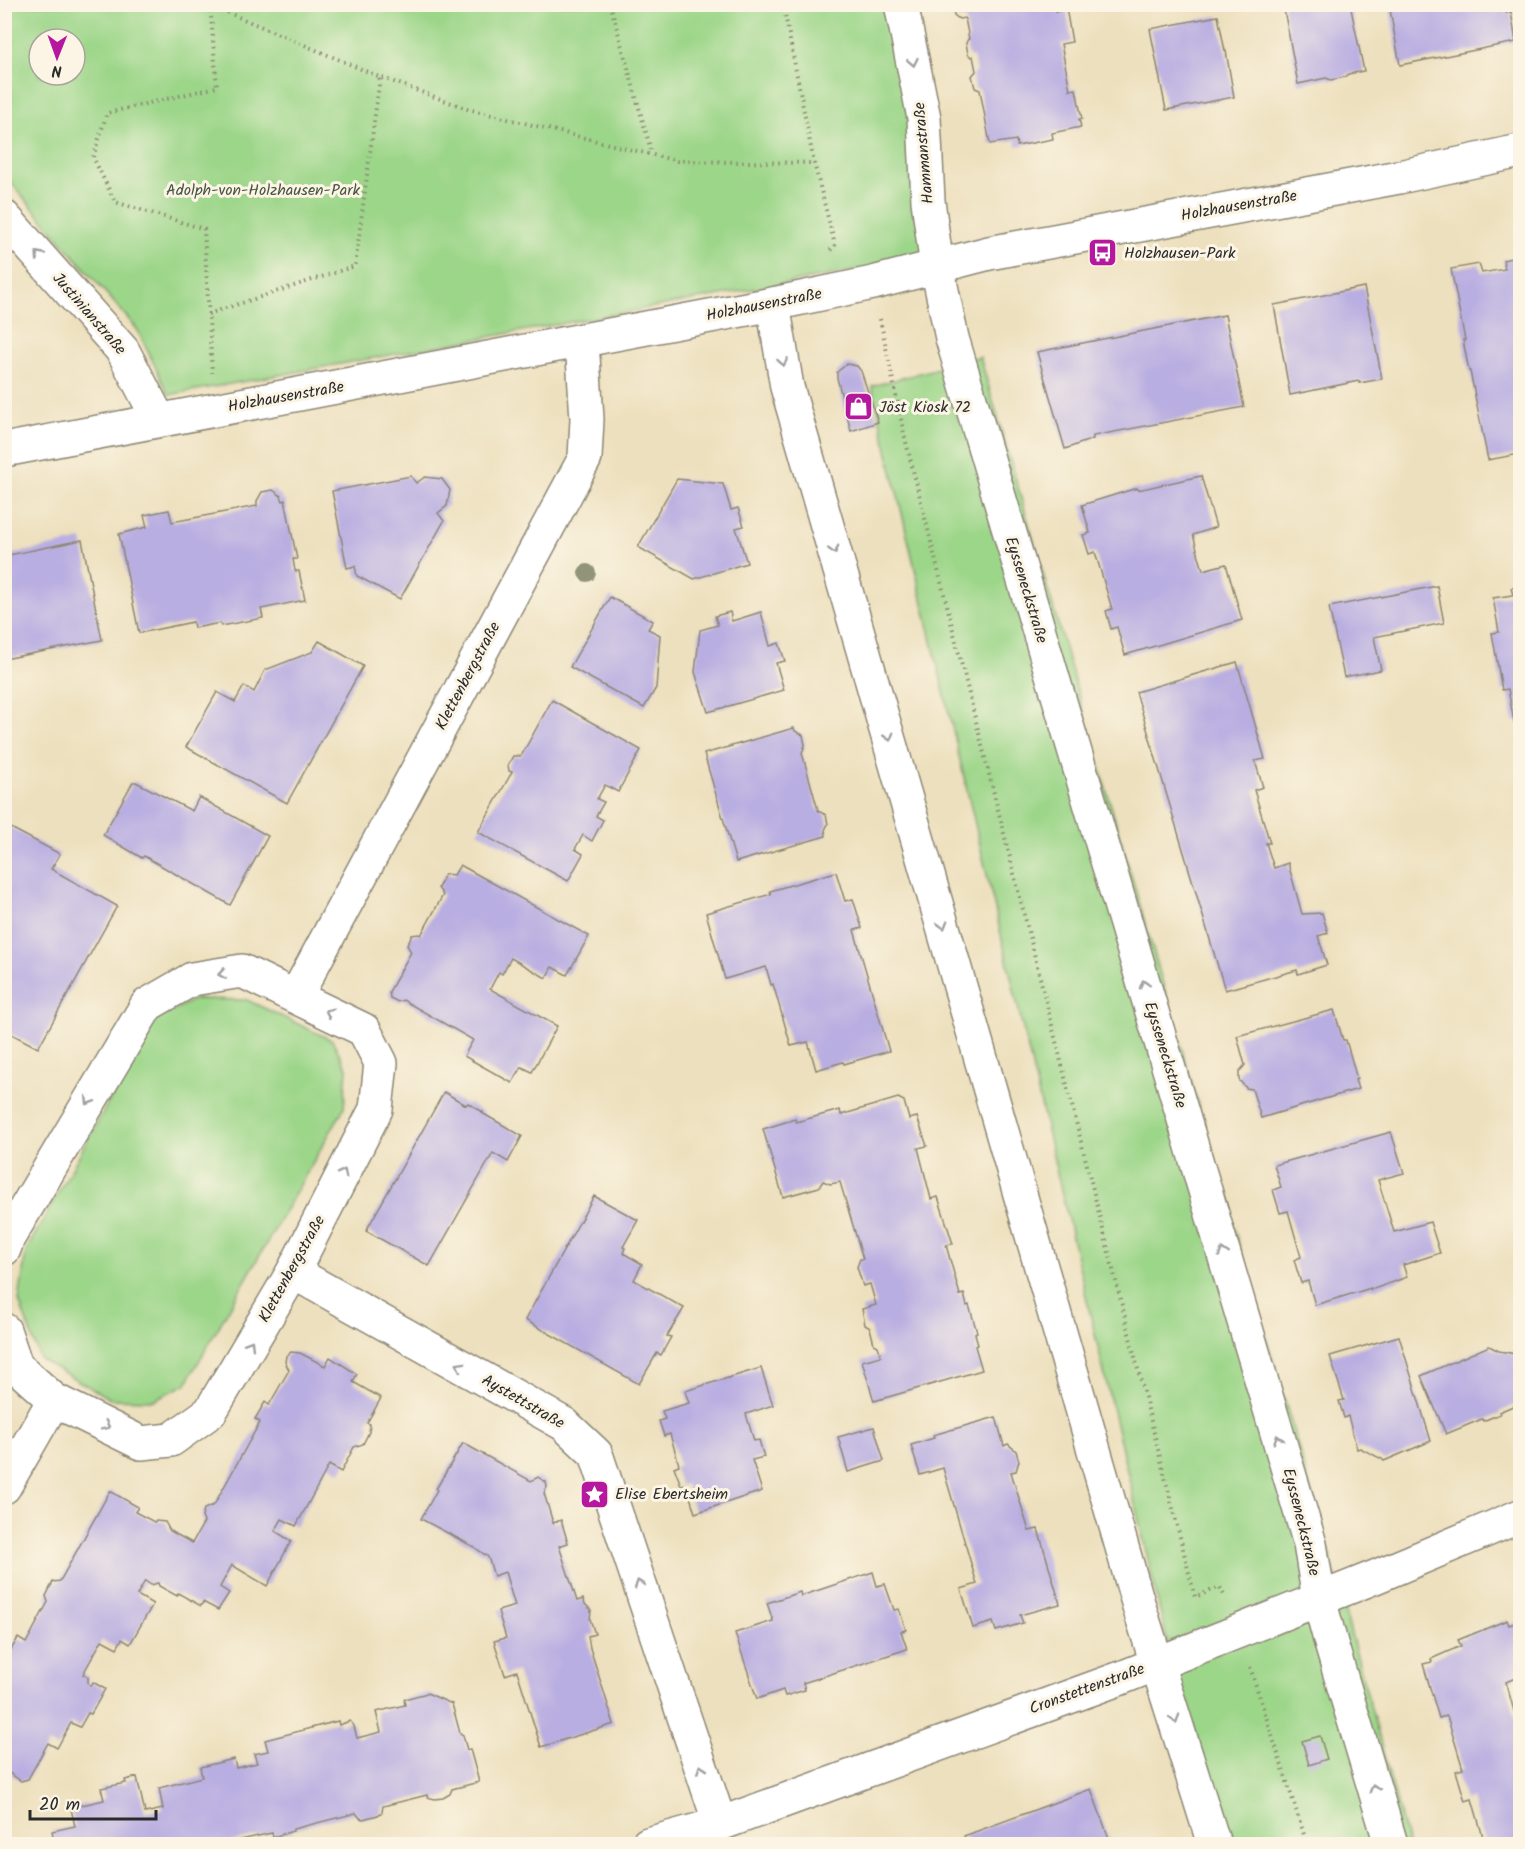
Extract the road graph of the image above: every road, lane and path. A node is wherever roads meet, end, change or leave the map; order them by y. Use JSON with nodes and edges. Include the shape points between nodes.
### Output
{"nodes":[{"id":1,"x":135,"y":4,"type":"edge"},
{"id":2,"x":610,"y":4,"type":"edge"},
{"id":3,"x":783,"y":4,"type":"edge"},
{"id":4,"x":901,"y":4,"type":"edge"},
{"id":5,"x":210,"y":5,"type":"edge"},
{"id":6,"x":380,"y":77,"type":"junction"},
{"id":7,"x":1521,"y":152,"type":"edge"},
{"id":8,"x":652,"y":154,"type":"junction"},
{"id":9,"x":814,"y":163,"type":"junction"},
{"id":10,"x":4,"y":217,"type":"edge"},
{"id":11,"x":820,"y":260,"type":"dead end"},
{"id":12,"x":937,"y":267,"type":"junction"},
{"id":13,"x":873,"y":283,"type":"junction"},
{"id":14,"x":774,"y":304,"type":"junction"},
{"id":15,"x":208,"y":314,"type":"junction"},
{"id":16,"x":582,"y":341,"type":"junction"},
{"id":17,"x":212,"y":374,"type":"dead end"},
{"id":18,"x":159,"y":420,"type":"junction"},
{"id":19,"x":4,"y":450,"type":"edge"},
{"id":20,"x":296,"y":996,"type":"junction"},
{"id":21,"x":4,"y":1250,"type":"edge"},
{"id":22,"x":293,"y":1272,"type":"junction"},
{"id":23,"x":4,"y":1330,"type":"edge"},
{"id":24,"x":54,"y":1400,"type":"junction"},
{"id":25,"x":4,"y":1487,"type":"edge"},
{"id":26,"x":1521,"y":1516,"type":"edge"},
{"id":27,"x":1320,"y":1599,"type":"junction"},
{"id":28,"x":1238,"y":1630,"type":"junction"},
{"id":29,"x":1158,"y":1663,"type":"junction"},
{"id":30,"x":720,"y":1824,"type":"junction"},
{"id":31,"x":648,"y":1845,"type":"edge"},
{"id":32,"x":1214,"y":1845,"type":"edge"},
{"id":33,"x":1307,"y":1845,"type":"edge"},
{"id":34,"x":1391,"y":1845,"type":"edge"}],
"edges":[{"from":1,"to":5,"type":"path","via":[[138,8]]},
{"from":2,"to":8,"type":"path"},
{"from":3,"to":9,"type":"path"},
{"from":4,"to":12,"type":"street","name":"Hammanstraße","one_way":true,"via":[[924,118],[928,201]]},
{"from":5,"to":6,"type":"path"},
{"from":5,"to":15,"type":"path","via":[[217,87],[107,113],[93,157],[115,202],[204,229]]},
{"from":6,"to":8,"type":"path","via":[[468,109]]},
{"from":6,"to":15,"type":"path","via":[[355,266]]},
{"from":7,"to":12,"type":"street","name":"Holzhausenstraße","via":[[989,253]]},
{"from":8,"to":9,"type":"path","via":[[677,161]]},
{"from":9,"to":11,"type":"path","via":[[836,245]]},
{"from":18,"to":10,"type":"street","name":"Justinianstraße","one_way":true,"via":[[123,351]]},
{"from":12,"to":13,"type":"street","name":"Holzhausenstraße"},
{"from":27,"to":12,"type":"street","name":"Eysseneckstraße","one_way":true,"via":[[1306,1532],[955,350]]},
{"from":13,"to":14,"type":"street","name":"Holzhausenstraße"},
{"from":13,"to":28,"type":"path","via":[[905,438],[1195,1597],[1220,1587]]},
{"from":14,"to":16,"type":"street","name":"Holzhausenstraße"},
{"from":14,"to":29,"type":"street","one_way":true,"via":[[787,387]]},
{"from":15,"to":17,"type":"path"},
{"from":16,"to":18,"type":"street","name":"Holzhausenstraße"},
{"from":16,"to":20,"type":"street","name":"Klettenbergstraße","via":[[585,458]]},
{"from":18,"to":19,"type":"street","name":"Holzhausenstraße"},
{"from":20,"to":21,"type":"street","name":"Klettenbergstraße","one_way":true,"via":[[242,971],[192,978],[147,1005]]},
{"from":22,"to":20,"type":"street","name":"Klettenbergstraße","one_way":true,"via":[[376,1109],[381,1063],[364,1030]]},
{"from":24,"to":22,"type":"street","name":"Klettenbergstraße","one_way":true,"via":[[141,1443],[171,1440],[210,1412]]},
{"from":30,"to":22,"type":"street","name":"Aystettstraße","one_way":true,"via":[[596,1454],[564,1424]]},
{"from":23,"to":24,"type":"street","name":"Klettenbergstraße","via":[[16,1366]]},
{"from":24,"to":25,"type":"street"},
{"from":26,"to":27,"type":"street","name":"Cronstettenstraße"},
{"from":27,"to":28,"type":"street","name":"Cronstettenstraße"},
{"from":34,"to":27,"type":"street","name":"Eysseneckstraße","one_way":true},
{"from":28,"to":29,"type":"street","name":"Cronstettenstraße"},
{"from":28,"to":33,"type":"path"},
{"from":29,"to":30,"type":"street","name":"Cronstettenstraße"},
{"from":29,"to":32,"type":"street","one_way":true},
{"from":30,"to":31,"type":"street","name":"Cronstettenstraße"}]}
